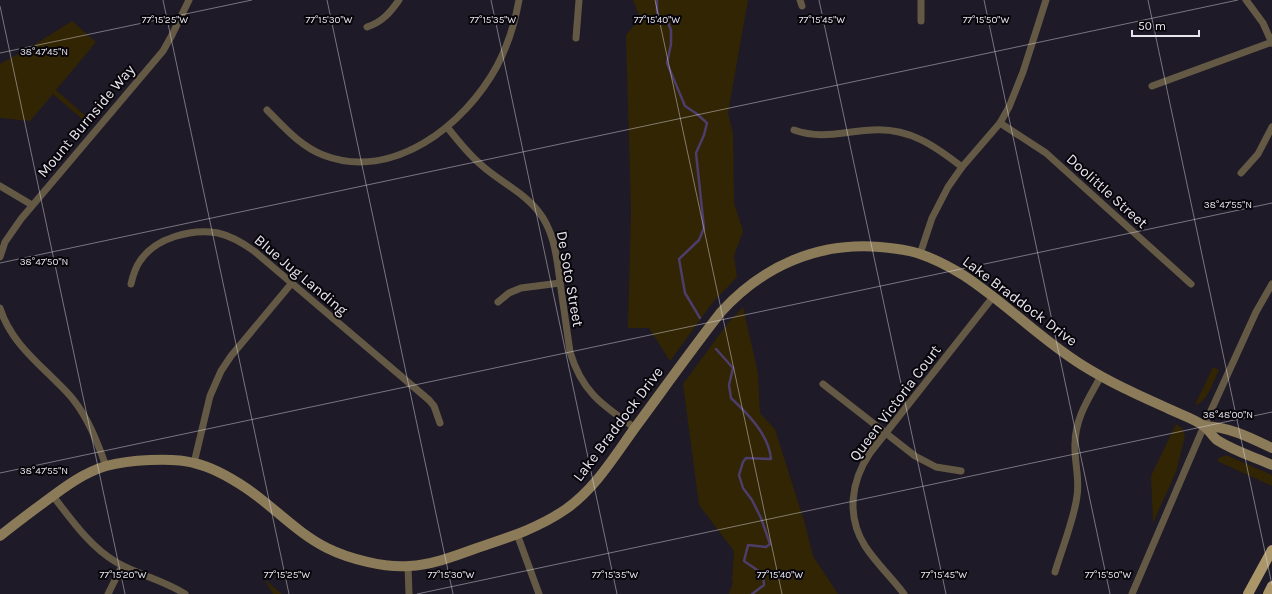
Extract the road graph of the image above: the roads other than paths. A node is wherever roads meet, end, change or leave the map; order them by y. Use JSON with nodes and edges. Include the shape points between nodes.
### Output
{"nodes":[{"id":1,"x":189,"y":0,"type":"edge"},
{"id":2,"x":400,"y":0,"type":"edge"},
{"id":3,"x":519,"y":0,"type":"edge"},
{"id":4,"x":579,"y":0,"type":"edge"},
{"id":5,"x":921,"y":0,"type":"edge"},
{"id":6,"x":1046,"y":0,"type":"edge"},
{"id":7,"x":1246,"y":0,"type":"edge"},
{"id":8,"x":921,"y":21,"type":"dead end"},
{"id":9,"x":367,"y":27,"type":"dead end"},
{"id":10,"x":576,"y":38,"type":"dead end"},
{"id":11,"x":1272,"y":43,"type":"edge"},
{"id":12,"x":1152,"y":86,"type":"dead end"},
{"id":13,"x":267,"y":110,"type":"dead end"},
{"id":14,"x":1000,"y":123,"type":"junction"},
{"id":15,"x":447,"y":127,"type":"junction"},
{"id":16,"x":1272,"y":127,"type":"edge"},
{"id":17,"x":794,"y":130,"type":"dead end"},
{"id":18,"x":962,"y":167,"type":"junction"},
{"id":19,"x":1241,"y":173,"type":"dead end"},
{"id":20,"x":0,"y":186,"type":"edge"},
{"id":21,"x":32,"y":206,"type":"junction"},
{"id":22,"x":920,"y":254,"type":"junction"},
{"id":23,"x":0,"y":257,"type":"edge"},
{"id":24,"x":560,"y":283,"type":"junction"},
{"id":25,"x":131,"y":284,"type":"dead end"},
{"id":26,"x":291,"y":284,"type":"junction"},
{"id":27,"x":1191,"y":284,"type":"dead end"},
{"id":28,"x":1272,"y":284,"type":"edge"},
{"id":29,"x":993,"y":297,"type":"junction"},
{"id":30,"x":498,"y":302,"type":"dead end"},
{"id":31,"x":0,"y":308,"type":"edge"},
{"id":32,"x":1100,"y":376,"type":"junction"},
{"id":33,"x":823,"y":384,"type":"dead end"},
{"id":34,"x":440,"y":423,"type":"dead end"},
{"id":35,"x":1204,"y":426,"type":"junction"},
{"id":36,"x":635,"y":428,"type":"junction"},
{"id":37,"x":886,"y":433,"type":"junction"},
{"id":38,"x":1272,"y":448,"type":"edge"},
{"id":39,"x":194,"y":463,"type":"junction"},
{"id":40,"x":1272,"y":465,"type":"edge"},
{"id":41,"x":106,"y":466,"type":"junction"},
{"id":42,"x":961,"y":471,"type":"dead end"},
{"id":43,"x":53,"y":496,"type":"junction"},
{"id":44,"x":1,"y":533,"type":"edge"},
{"id":45,"x":517,"y":534,"type":"junction"},
{"id":46,"x":1272,"y":550,"type":"edge"},
{"id":47,"x":122,"y":566,"type":"junction"},
{"id":48,"x":408,"y":566,"type":"junction"},
{"id":49,"x":1055,"y":572,"type":"dead end"},
{"id":50,"x":1272,"y":586,"type":"edge"},
{"id":51,"x":108,"y":594,"type":"edge"},
{"id":52,"x":185,"y":594,"type":"edge"},
{"id":53,"x":409,"y":594,"type":"edge"},
{"id":54,"x":539,"y":594,"type":"edge"},
{"id":55,"x":904,"y":594,"type":"edge"},
{"id":56,"x":1132,"y":594,"type":"edge"},
{"id":57,"x":1248,"y":594,"type":"edge"},
{"id":58,"x":1268,"y":594,"type":"edge"}],
"edges":[{"from":1,"to":21,"type":"street","name":"Mount Burnside Way","via":[[163,51]]},
{"from":2,"to":9,"type":"street","via":[[386,17]]},
{"from":3,"to":15,"type":"street","via":[[511,33],[497,67],[474,99]]},
{"from":4,"to":10,"type":"street"},
{"from":5,"to":8,"type":"street"},
{"from":6,"to":14,"type":"street","via":[[1010,107]]},
{"from":7,"to":11,"type":"street","via":[[1263,23]]},
{"from":11,"to":12,"type":"street"},
{"from":13,"to":15,"type":"street","via":[[309,148],[322,155],[351,162],[372,162],[393,157],[417,146]]},
{"from":14,"to":18,"type":"street"},
{"from":14,"to":27,"type":"street","name":"Doolittle Street","via":[[1046,153]]},
{"from":15,"to":24,"type":"street","name":"De Soto Street","via":[[468,153],[538,211],[553,240]]},
{"from":16,"to":19,"type":"street","via":[[1258,154]]},
{"from":17,"to":18,"type":"street","via":[[806,135],[819,136],[873,130],[909,134],[929,143]]},
{"from":18,"to":22,"type":"street","via":[[937,206]]},
{"from":20,"to":21,"type":"street"},
{"from":21,"to":23,"type":"street","name":"Mount Burnside Way","via":[[5,242]]},
{"from":22,"to":29,"type":"street","name":"Lake Braddock Drive","via":[[962,275]]},
{"from":22,"to":36,"type":"street","name":"Lake Braddock Drive","via":[[888,248],[837,248],[801,257],[765,274],[742,291],[721,312]]},
{"from":24,"to":30,"type":"street","via":[[521,288]]},
{"from":24,"to":36,"type":"street","name":"De Soto Street","via":[[570,352],[579,377],[598,400]]},
{"from":25,"to":26,"type":"street","name":"Blue Jug Landing","via":[[140,261],[150,250],[170,238],[194,232],[212,232],[235,239],[254,251]]},
{"from":26,"to":34,"type":"street","name":"Blue Jug Landing","via":[[429,400]]},
{"from":26,"to":39,"type":"street","via":[[220,371],[210,396]]},
{"from":28,"to":35,"type":"street","via":[[1256,312]]},
{"from":29,"to":32,"type":"street","name":"Lake Braddock Drive","via":[[1065,353]]},
{"from":29,"to":37,"type":"street","name":"Queen Victoria Court"},
{"from":31,"to":41,"type":"street","via":[[17,341],[72,398],[83,413],[95,435]]},
{"from":32,"to":35,"type":"street","name":"Lake Braddock Drive"},
{"from":32,"to":49,"type":"street","via":[[1077,426],[1074,445],[1078,476],[1077,497]]},
{"from":33,"to":37,"type":"street"},
{"from":35,"to":38,"type":"street","name":"Lake Braddock Drive","via":[[1234,430]]},
{"from":35,"to":40,"type":"street","name":"Lake Braddock Drive","via":[[1216,439]]},
{"from":35,"to":56,"type":"street"},
{"from":36,"to":45,"type":"street","name":"Lake Braddock Drive","via":[[606,469],[577,500],[547,521]]},
{"from":37,"to":42,"type":"street","via":[[927,463]]},
{"from":37,"to":55,"type":"street","name":"Queen Victoria Court","via":[[864,461],[853,492],[853,506],[856,526],[865,546]]},
{"from":39,"to":41,"type":"street","name":"Lake Braddock Drive","via":[[147,460]]},
{"from":39,"to":48,"type":"street","name":"Lake Braddock Drive","via":[[220,473],[246,488],[302,533],[330,550],[364,561]]},
{"from":41,"to":43,"type":"street","name":"Lake Braddock Drive","via":[[69,484]]},
{"from":43,"to":44,"type":"street","name":"Lake Braddock Drive"},
{"from":43,"to":47,"type":"street","via":[[96,547]]},
{"from":45,"to":48,"type":"street","name":"Lake Braddock Drive","via":[[449,558]]},
{"from":45,"to":54,"type":"street"},
{"from":46,"to":57,"type":"main road"},
{"from":47,"to":51,"type":"street"},
{"from":47,"to":52,"type":"street"},
{"from":48,"to":53,"type":"street"},
{"from":50,"to":58,"type":"main road"}]}
